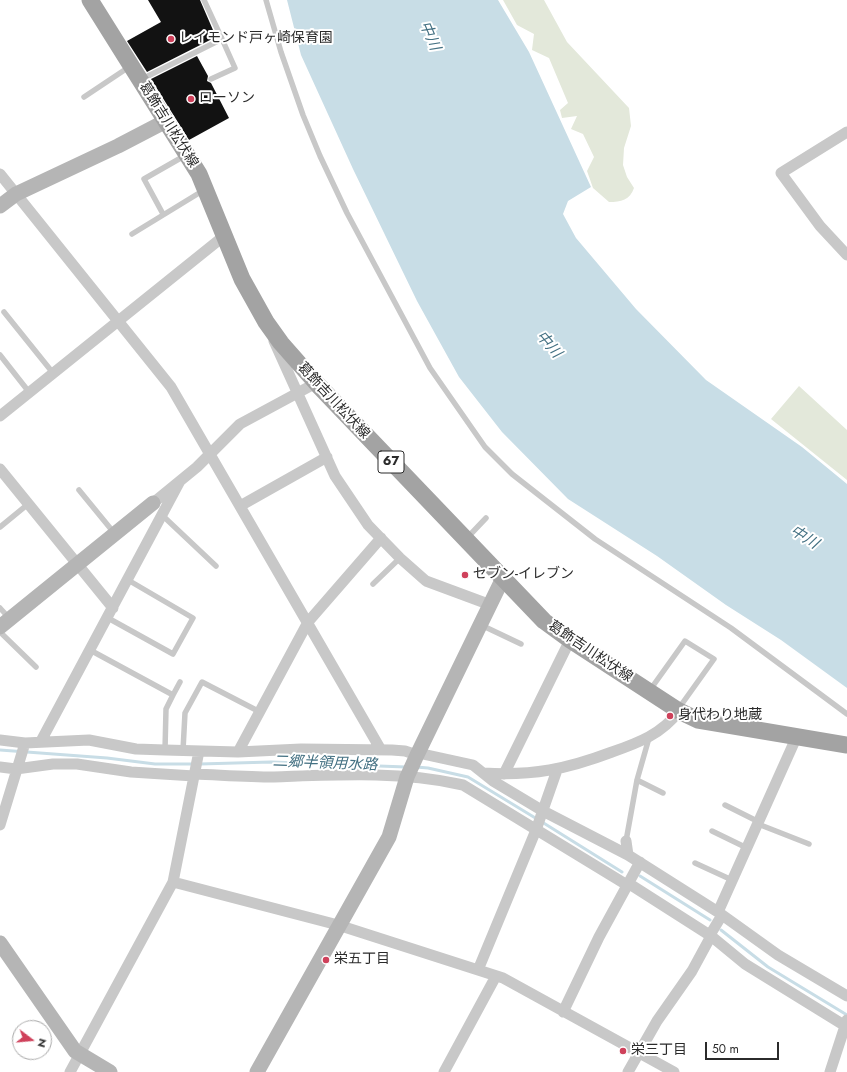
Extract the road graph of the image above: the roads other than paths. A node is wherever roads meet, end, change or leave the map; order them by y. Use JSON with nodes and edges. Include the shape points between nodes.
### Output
{"nodes":[{"id":1,"x":90,"y":0,"type":"edge"},
{"id":2,"x":204,"y":0,"type":"edge"},
{"id":3,"x":266,"y":0,"type":"edge"},
{"id":4,"x":222,"y":39,"type":"junction"},
{"id":5,"x":136,"y":73,"type":"junction"},
{"id":6,"x":211,"y":79,"type":"dead end"},
{"id":7,"x":84,"y":97,"type":"dead end"},
{"id":8,"x":166,"y":121,"type":"junction"},
{"id":9,"x":847,"y":132,"type":"edge"},
{"id":10,"x":188,"y":154,"type":"junction"},
{"id":11,"x":0,"y":174,"type":"edge"},
{"id":12,"x":206,"y":189,"type":"junction"},
{"id":13,"x":16,"y":194,"type":"junction"},
{"id":14,"x":0,"y":206,"type":"edge"},
{"id":15,"x":163,"y":214,"type":"junction"},
{"id":16,"x":132,"y":234,"type":"dead end"},
{"id":17,"x":224,"y":236,"type":"junction"},
{"id":18,"x":847,"y":255,"type":"edge"},
{"id":19,"x":4,"y":312,"type":"dead end"},
{"id":20,"x":118,"y":321,"type":"junction"},
{"id":21,"x":266,"y":322,"type":"junction"},
{"id":22,"x":0,"y":355,"type":"edge"},
{"id":23,"x":52,"y":373,"type":"junction"},
{"id":24,"x":316,"y":383,"type":"junction"},
{"id":25,"x":29,"y":392,"type":"junction"},
{"id":26,"x":297,"y":394,"type":"junction"},
{"id":27,"x":2,"y":411,"type":"edge"},
{"id":28,"x":210,"y":455,"type":"junction"},
{"id":29,"x":327,"y":457,"type":"junction"},
{"id":30,"x":0,"y":469,"type":"edge"},
{"id":31,"x":180,"y":481,"type":"junction"},
{"id":32,"x":79,"y":490,"type":"dead end"},
{"id":33,"x":153,"y":503,"type":"joint"},
{"id":34,"x":28,"y":504,"type":"junction"},
{"id":35,"x":240,"y":506,"type":"junction"},
{"id":36,"x":163,"y":516,"type":"junction"},
{"id":37,"x":486,"y":518,"type":"dead end"},
{"id":38,"x":0,"y":527,"type":"edge"},
{"id":39,"x":115,"y":534,"type":"junction"},
{"id":40,"x":381,"y":538,"type":"junction"},
{"id":41,"x":466,"y":539,"type":"junction"},
{"id":42,"x":400,"y":558,"type":"junction"},
{"id":43,"x":77,"y":565,"type":"junction"},
{"id":44,"x":216,"y":566,"type":"dead end"},
{"id":45,"x":503,"y":578,"type":"junction"},
{"id":46,"x":128,"y":580,"type":"junction"},
{"id":47,"x":373,"y":584,"type":"dead end"},
{"id":48,"x":488,"y":604,"type":"junction"},
{"id":49,"x":110,"y":613,"type":"junction"},
{"id":50,"x":3,"y":618,"type":"edge"},
{"id":51,"x":308,"y":622,"type":"junction"},
{"id":52,"x":479,"y":624,"type":"junction"},
{"id":53,"x":0,"y":632,"type":"edge"},
{"id":54,"x":570,"y":640,"type":"junction"},
{"id":55,"x":521,"y":644,"type":"dead end"},
{"id":56,"x":90,"y":650,"type":"junction"},
{"id":57,"x":36,"y":667,"type":"dead end"},
{"id":58,"x":180,"y":682,"type":"dead end"},
{"id":59,"x":649,"y":691,"type":"junction"},
{"id":60,"x":173,"y":695,"type":"junction"},
{"id":61,"x":678,"y":711,"type":"junction"},
{"id":62,"x":260,"y":712,"type":"junction"},
{"id":63,"x":847,"y":714,"type":"edge"},
{"id":64,"x":797,"y":736,"type":"junction"},
{"id":65,"x":649,"y":738,"type":"junction"},
{"id":66,"x":0,"y":740,"type":"edge"},
{"id":67,"x":41,"y":741,"type":"junction"},
{"id":68,"x":25,"y":743,"type":"junction"},
{"id":69,"x":847,"y":745,"type":"edge"},
{"id":70,"x":165,"y":750,"type":"junction"},
{"id":71,"x":183,"y":750,"type":"junction"},
{"id":72,"x":381,"y":750,"type":"junction"},
{"id":73,"x":200,"y":751,"type":"junction"},
{"id":74,"x":238,"y":752,"type":"junction"},
{"id":75,"x":417,"y":754,"type":"junction"},
{"id":76,"x":0,"y":767,"type":"edge"},
{"id":77,"x":16,"y":769,"type":"junction"},
{"id":78,"x":557,"y":770,"type":"junction"},
{"id":79,"x":484,"y":773,"type":"junction"},
{"id":80,"x":195,"y":774,"type":"junction"},
{"id":81,"x":504,"y":774,"type":"junction"},
{"id":82,"x":407,"y":777,"type":"junction"},
{"id":83,"x":637,"y":780,"type":"junction"},
{"id":84,"x":663,"y":793,"type":"dead end"},
{"id":85,"x":725,"y":805,"type":"dead end"},
{"id":86,"x":543,"y":810,"type":"junction"},
{"id":87,"x":758,"y":823,"type":"junction"},
{"id":88,"x":0,"y":825,"type":"edge"},
{"id":89,"x":536,"y":830,"type":"junction"},
{"id":90,"x":712,"y":831,"type":"dead end"},
{"id":91,"x":626,"y":841,"type":"joint"},
{"id":92,"x":809,"y":844,"type":"dead end"},
{"id":93,"x":747,"y":848,"type":"junction"},
{"id":94,"x":628,"y":855,"type":"junction"},
{"id":95,"x":640,"y":862,"type":"junction"},
{"id":96,"x":695,"y":863,"type":"dead end"},
{"id":97,"x":732,"y":880,"type":"junction"},
{"id":98,"x":173,"y":882,"type":"junction"},
{"id":99,"x":627,"y":884,"type":"junction"},
{"id":100,"x":720,"y":913,"type":"junction"},
{"id":101,"x":338,"y":925,"type":"junction"},
{"id":102,"x":711,"y":936,"type":"junction"},
{"id":103,"x":0,"y":943,"type":"edge"},
{"id":104,"x":478,"y":970,"type":"junction"},
{"id":105,"x":496,"y":976,"type":"junction"},
{"id":106,"x":847,"y":996,"type":"edge"},
{"id":107,"x":562,"y":1012,"type":"junction"},
{"id":108,"x":846,"y":1024,"type":"edge"},
{"id":109,"x":638,"y":1053,"type":"junction"},
{"id":110,"x":80,"y":1054,"type":"junction"},
{"id":111,"x":70,"y":1072,"type":"edge"},
{"id":112,"x":110,"y":1072,"type":"edge"},
{"id":113,"x":257,"y":1072,"type":"edge"},
{"id":114,"x":444,"y":1072,"type":"edge"},
{"id":115,"x":628,"y":1072,"type":"edge"},
{"id":116,"x":674,"y":1072,"type":"edge"},
{"id":117,"x":830,"y":1072,"type":"edge"}],
"edges":[{"from":1,"to":5,"type":"main road","name":"葛飾吉川松伏線","number":"67"},
{"from":2,"to":4,"type":"lane"},
{"from":3,"to":63,"type":"lane","via":[[280,52],[303,115],[347,213],[430,368],[485,447],[512,474],[595,539],[731,628]]},
{"from":4,"to":5,"type":"lane"},
{"from":4,"to":6,"type":"lane","via":[[235,68]]},
{"from":5,"to":7,"type":"lane"},
{"from":5,"to":8,"type":"main road","name":"葛飾吉川松伏線","number":"67"},
{"from":8,"to":10,"type":"main road","name":"葛飾吉川松伏線","number":"67"},
{"from":8,"to":13,"type":"street"},
{"from":9,"to":18,"type":"street","via":[[781,173],[820,226]]},
{"from":10,"to":12,"type":"main road","name":"葛飾吉川松伏線","number":"67"},
{"from":10,"to":15,"type":"lane","via":[[144,180]]},
{"from":11,"to":13,"type":"street"},
{"from":12,"to":15,"type":"lane"},
{"from":12,"to":17,"type":"main road","name":"葛飾吉川松伏線","number":"67"},
{"from":13,"to":14,"type":"street"},
{"from":13,"to":20,"type":"street"},
{"from":15,"to":16,"type":"lane"},
{"from":17,"to":20,"type":"street"},
{"from":17,"to":21,"type":"main road","name":"葛飾吉川松伏線","number":"67","via":[[242,279]]},
{"from":19,"to":23,"type":"lane"},
{"from":20,"to":23,"type":"street"},
{"from":20,"to":28,"type":"street","via":[[171,387]]},
{"from":21,"to":24,"type":"main road","name":"葛飾吉川松伏線","number":"67"},
{"from":21,"to":26,"type":"street"},
{"from":22,"to":25,"type":"lane"},
{"from":23,"to":25,"type":"street"},
{"from":24,"to":26,"type":"street"},
{"from":24,"to":41,"type":"main road","name":"葛飾吉川松伏線","number":"67"},
{"from":25,"to":27,"type":"street"},
{"from":26,"to":28,"type":"street","via":[[240,424]]},
{"from":26,"to":29,"type":"street"},
{"from":28,"to":31,"type":"street"},
{"from":28,"to":35,"type":"street"},
{"from":29,"to":35,"type":"street"},
{"from":29,"to":40,"type":"street","via":[[335,476],[368,525]]},
{"from":30,"to":34,"type":"street"},
{"from":31,"to":33,"type":"street"},
{"from":31,"to":36,"type":"street"},
{"from":32,"to":39,"type":"lane"},
{"from":33,"to":39,"type":"street"},
{"from":34,"to":38,"type":"lane"},
{"from":34,"to":43,"type":"street"},
{"from":35,"to":51,"type":"street"},
{"from":36,"to":44,"type":"lane"},
{"from":36,"to":46,"type":"street"},
{"from":37,"to":41,"type":"lane"},
{"from":39,"to":43,"type":"street"},
{"from":40,"to":42,"type":"street"},
{"from":40,"to":51,"type":"street"},
{"from":41,"to":45,"type":"main road","name":"葛飾吉川松伏線","number":"67"},
{"from":42,"to":47,"type":"lane"},
{"from":42,"to":48,"type":"street","via":[[429,583]]},
{"from":43,"to":49,"type":"street"},
{"from":43,"to":50,"type":"street"},
{"from":45,"to":48,"type":"street"},
{"from":45,"to":54,"type":"main road","name":"葛飾吉川松伏線","number":"67","via":[[544,621]]},
{"from":46,"to":49,"type":"street"},
{"from":46,"to":49,"type":"lane","via":[[193,618],[173,654]]},
{"from":48,"to":52,"type":"street"},
{"from":49,"to":56,"type":"street"},
{"from":51,"to":62,"type":"street"},
{"from":51,"to":72,"type":"street"},
{"from":52,"to":55,"type":"lane"},
{"from":52,"to":75,"type":"street"},
{"from":53,"to":57,"type":"lane"},
{"from":54,"to":59,"type":"main road","name":"葛飾吉川松伏線","number":"67"},
{"from":54,"to":81,"type":"street"},
{"from":56,"to":60,"type":"lane"},
{"from":56,"to":67,"type":"street"},
{"from":58,"to":60,"type":"lane"},
{"from":59,"to":61,"type":"main road","name":"葛飾吉川松伏線","number":"67"},
{"from":59,"to":61,"type":"lane","via":[[685,641],[710,656],[714,659]]},
{"from":60,"to":70,"type":"lane","via":[[166,709]]},
{"from":61,"to":64,"type":"main road","name":"葛飾吉川松伏線","number":"67","via":[[709,724]]},
{"from":61,"to":65,"type":"street"},
{"from":62,"to":71,"type":"lane","via":[[202,682],[185,713]]},
{"from":62,"to":74,"type":"street"},
{"from":64,"to":69,"type":"main road","name":"葛飾吉川松伏線","number":"67"},
{"from":64,"to":87,"type":"street"},
{"from":65,"to":78,"type":"street"},
{"from":65,"to":83,"type":"lane"},
{"from":66,"to":68,"type":"street"},
{"from":67,"to":68,"type":"street"},
{"from":67,"to":70,"type":"street","via":[[90,740],[136,749]]},
{"from":68,"to":77,"type":"street"},
{"from":70,"to":71,"type":"street"},
{"from":71,"to":73,"type":"street"},
{"from":72,"to":74,"type":"street","via":[[301,749]]},
{"from":72,"to":75,"type":"street"},
{"from":73,"to":74,"type":"street"},
{"from":73,"to":80,"type":"street"},
{"from":75,"to":79,"type":"street","via":[[465,762]]},
{"from":75,"to":82,"type":"street"},
{"from":76,"to":77,"type":"street"},
{"from":77,"to":80,"type":"street","via":[[77,764],[131,772]]},
{"from":77,"to":88,"type":"street"},
{"from":78,"to":81,"type":"street"},
{"from":78,"to":86,"type":"street"},
{"from":79,"to":81,"type":"street"},
{"from":79,"to":86,"type":"street"},
{"from":80,"to":82,"type":"street"},
{"from":80,"to":98,"type":"street"},
{"from":82,"to":89,"type":"street","via":[[463,785]]},
{"from":82,"to":101,"type":"street","via":[[390,837]]},
{"from":83,"to":84,"type":"lane"},
{"from":83,"to":91,"type":"lane"},
{"from":85,"to":87,"type":"lane"},
{"from":86,"to":89,"type":"street"},
{"from":86,"to":94,"type":"street"},
{"from":87,"to":92,"type":"lane"},
{"from":87,"to":93,"type":"street"},
{"from":89,"to":99,"type":"street"},
{"from":89,"to":104,"type":"street"},
{"from":90,"to":93,"type":"lane"},
{"from":91,"to":94,"type":"street"},
{"from":93,"to":97,"type":"street"},
{"from":94,"to":95,"type":"street"},
{"from":95,"to":99,"type":"street"},
{"from":95,"to":100,"type":"street"},
{"from":96,"to":97,"type":"lane"},
{"from":97,"to":100,"type":"street"},
{"from":98,"to":101,"type":"street"},
{"from":98,"to":110,"type":"street"},
{"from":99,"to":102,"type":"street"},
{"from":99,"to":107,"type":"street"},
{"from":100,"to":102,"type":"street"},
{"from":100,"to":106,"type":"street","via":[[778,955]]},
{"from":101,"to":104,"type":"street"},
{"from":101,"to":113,"type":"street"},
{"from":102,"to":108,"type":"street","via":[[745,964]]},
{"from":102,"to":109,"type":"street","via":[[692,971]]},
{"from":103,"to":110,"type":"street"},
{"from":104,"to":105,"type":"street"},
{"from":105,"to":107,"type":"street"},
{"from":105,"to":114,"type":"street"},
{"from":107,"to":109,"type":"street"},
{"from":108,"to":117,"type":"street"},
{"from":109,"to":115,"type":"street"},
{"from":109,"to":116,"type":"street"},
{"from":110,"to":111,"type":"street"},
{"from":110,"to":112,"type":"street"}]}
